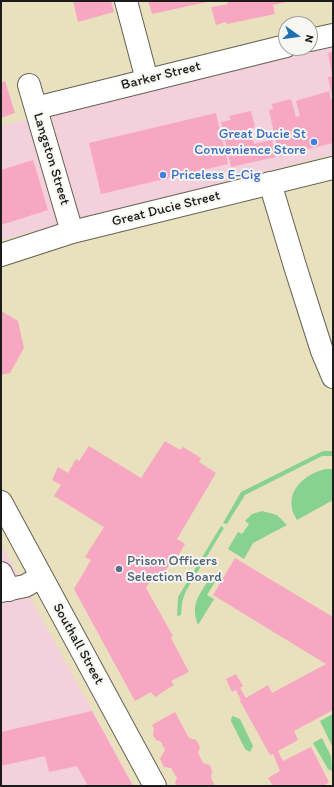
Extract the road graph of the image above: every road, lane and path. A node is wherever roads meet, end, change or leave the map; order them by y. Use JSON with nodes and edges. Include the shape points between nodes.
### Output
{"nodes":[{"id":1,"x":126,"y":1,"type":"edge"},
{"id":2,"x":333,"y":35,"type":"edge"},
{"id":3,"x":318,"y":38,"type":"edge"},
{"id":4,"x":278,"y":48,"type":"edge"},
{"id":5,"x":147,"y":80,"type":"junction"},
{"id":6,"x":29,"y":85,"type":"dead end"},
{"id":7,"x":36,"y":108,"type":"junction"},
{"id":8,"x":333,"y":168,"type":"edge"},
{"id":9,"x":270,"y":183,"type":"junction"},
{"id":10,"x":72,"y":232,"type":"junction"},
{"id":11,"x":1,"y":256,"type":"edge"},
{"id":12,"x":333,"y":377,"type":"edge"},
{"id":13,"x":1,"y":502,"type":"edge"},
{"id":14,"x":41,"y":577,"type":"junction"},
{"id":15,"x":4,"y":585,"type":"edge"},
{"id":16,"x":155,"y":786,"type":"edge"}],
"edges":[{"from":1,"to":5,"type":"main road"},
{"from":2,"to":3,"type":"main road"},
{"from":4,"to":5,"type":"main road","name":"Barker Street"},
{"from":5,"to":7,"type":"main road","name":"Barker Street"},
{"from":6,"to":7,"type":"main road","name":"Langston Street"},
{"from":7,"to":10,"type":"main road","name":"Langston Street"},
{"from":8,"to":9,"type":"main road","name":"Great Ducie Street"},
{"from":9,"to":10,"type":"main road","name":"Great Ducie Street"},
{"from":9,"to":12,"type":"main road","via":[[322,351]]},
{"from":10,"to":11,"type":"main road","name":"Great Ducie Street"},
{"from":13,"to":14,"type":"main road","name":"Southall Street"},
{"from":14,"to":15,"type":"main road","via":[[25,586]]},
{"from":14,"to":16,"type":"main road","name":"Southall Street"}]}
